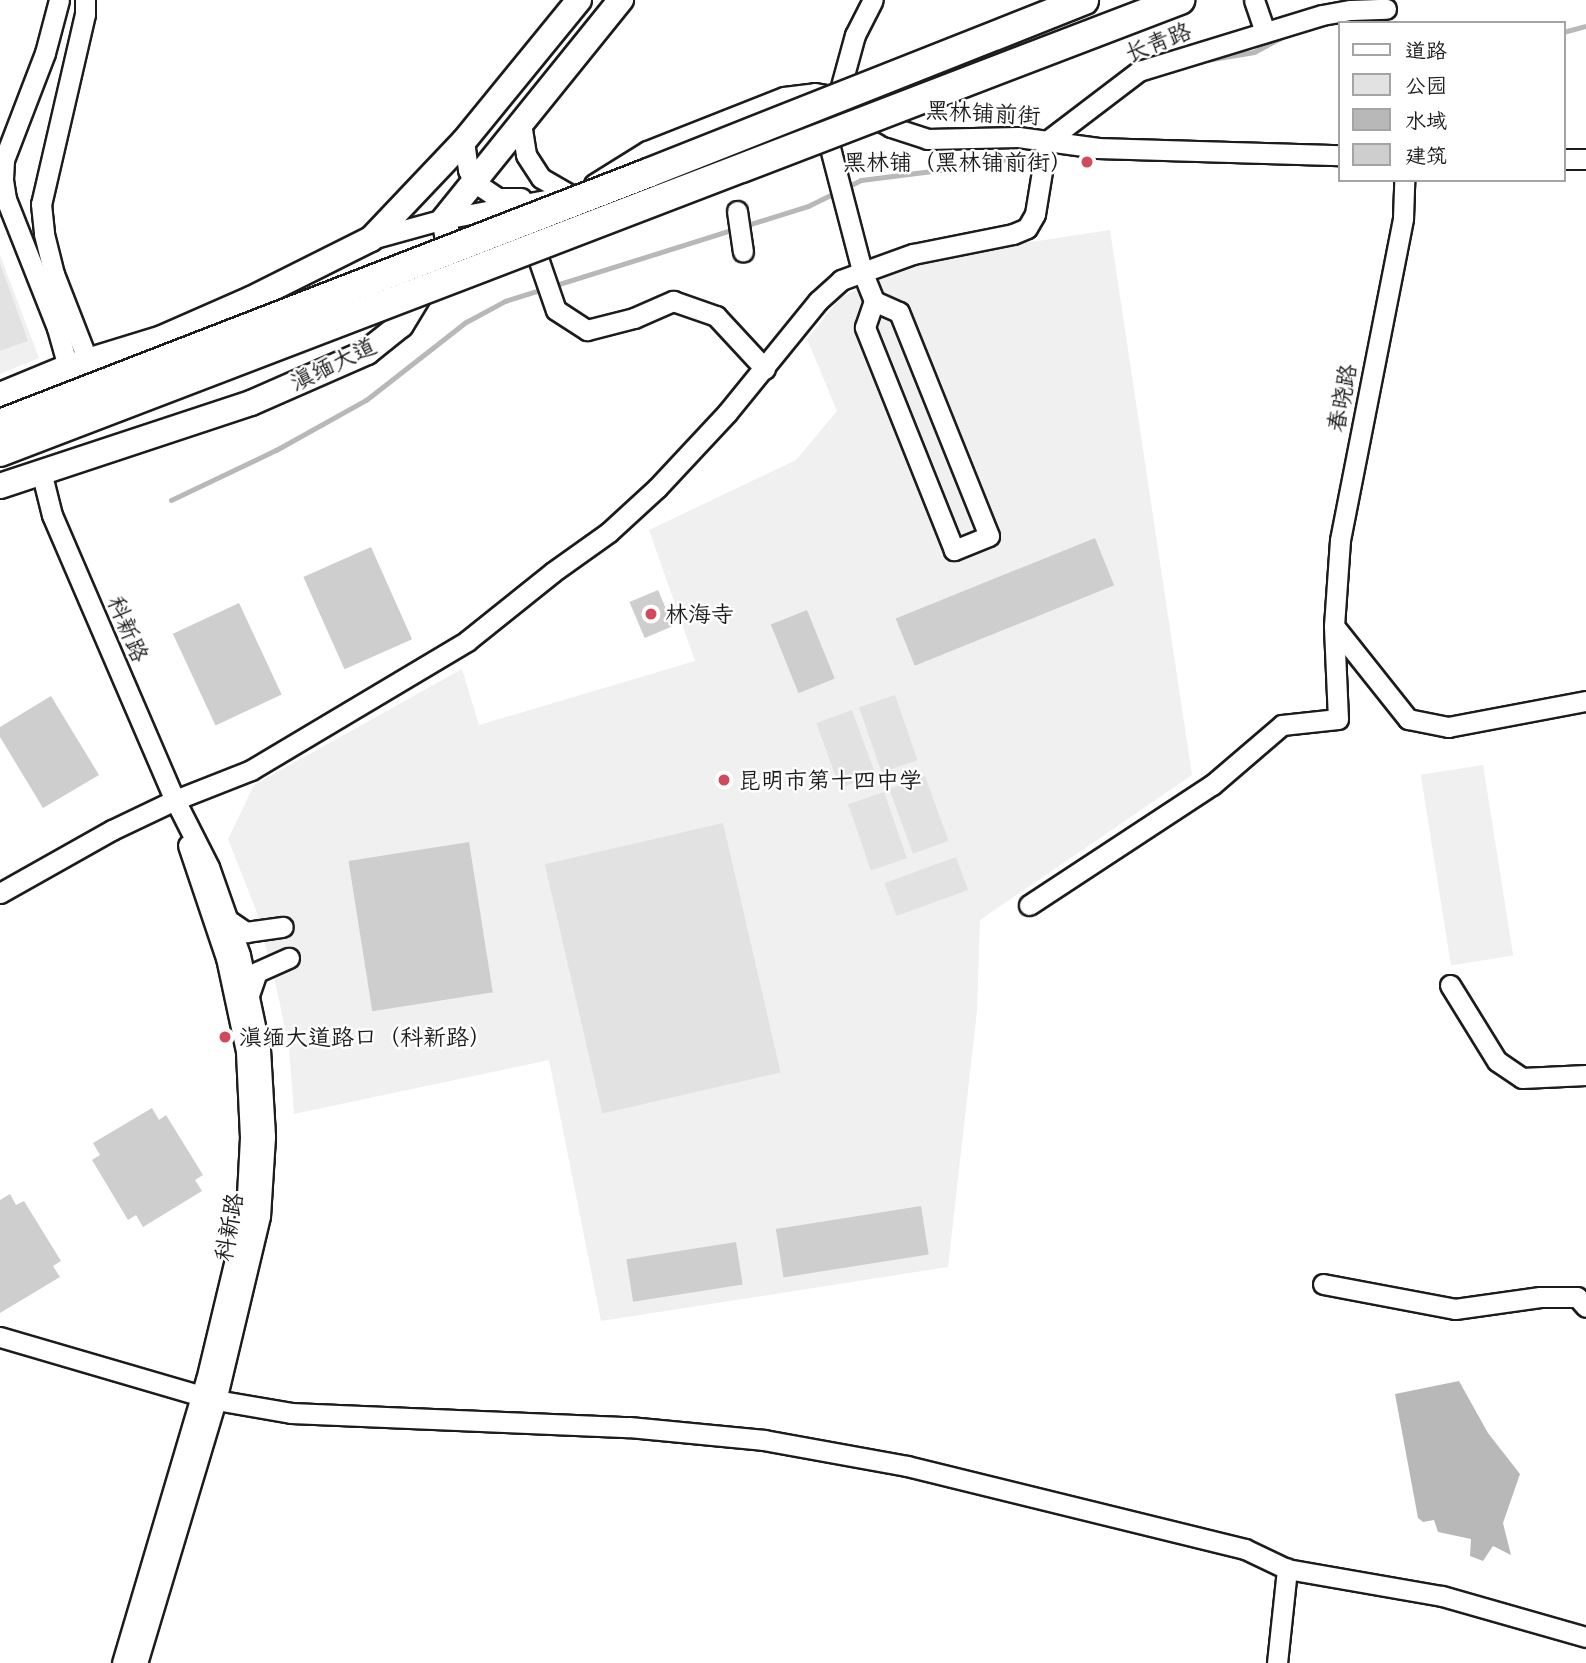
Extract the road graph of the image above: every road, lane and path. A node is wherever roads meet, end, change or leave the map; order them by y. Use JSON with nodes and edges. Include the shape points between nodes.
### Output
{"nodes":[{"id":1,"x":59,"y":0,"type":"edge"},
{"id":2,"x":85,"y":0,"type":"edge"},
{"id":3,"x":579,"y":0,"type":"edge"},
{"id":4,"x":621,"y":0,"type":"edge"},
{"id":5,"x":873,"y":0,"type":"edge"},
{"id":6,"x":1084,"y":0,"type":"edge"},
{"id":7,"x":1180,"y":0,"type":"edge"},
{"id":8,"x":1254,"y":0,"type":"edge"},
{"id":9,"x":1387,"y":9,"type":"dead end"},
{"id":10,"x":1265,"y":32,"type":"junction"},
{"id":11,"x":815,"y":93,"type":"junction"},
{"id":12,"x":838,"y":97,"type":"junction"},
{"id":13,"x":521,"y":123,"type":"junction"},
{"id":14,"x":464,"y":141,"type":"junction"},
{"id":15,"x":1048,"y":141,"type":"junction"},
{"id":16,"x":1338,"y":155,"type":"edge"},
{"id":17,"x":1565,"y":159,"type":"edge"},
{"id":18,"x":1586,"y":159,"type":"edge"},
{"id":19,"x":474,"y":182,"type":"junction"},
{"id":20,"x":1404,"y":182,"type":"edge"},
{"id":21,"x":571,"y":195,"type":"junction"},
{"id":22,"x":737,"y":211,"type":"dead end"},
{"id":23,"x":522,"y":214,"type":"junction"},
{"id":24,"x":444,"y":219,"type":"junction"},
{"id":25,"x":371,"y":239,"type":"junction"},
{"id":26,"x":449,"y":246,"type":"junction"},
{"id":27,"x":743,"y":252,"type":"dead end"},
{"id":28,"x":862,"y":271,"type":"junction"},
{"id":29,"x":874,"y":301,"type":"junction"},
{"id":30,"x":78,"y":364,"type":"junction"},
{"id":31,"x":765,"y":369,"type":"junction"},
{"id":32,"x":0,"y":395,"type":"edge"},
{"id":33,"x":0,"y":424,"type":"edge"},
{"id":34,"x":0,"y":452,"type":"edge"},
{"id":35,"x":42,"y":475,"type":"junction"},
{"id":36,"x":0,"y":486,"type":"edge"},
{"id":37,"x":1335,"y":626,"type":"junction"},
{"id":38,"x":1586,"y":701,"type":"edge"},
{"id":39,"x":175,"y":800,"type":"junction"},
{"id":40,"x":0,"y":893,"type":"edge"},
{"id":41,"x":1029,"y":905,"type":"dead end"},
{"id":42,"x":228,"y":920,"type":"junction"},
{"id":43,"x":284,"y":927,"type":"dead end"},
{"id":44,"x":289,"y":958,"type":"dead end"},
{"id":45,"x":1450,"y":985,"type":"dead end"},
{"id":46,"x":249,"y":996,"type":"junction"},
{"id":47,"x":1586,"y":1075,"type":"edge"},
{"id":48,"x":1323,"y":1284,"type":"dead end"},
{"id":49,"x":1586,"y":1307,"type":"edge"},
{"id":50,"x":0,"y":1337,"type":"edge"},
{"id":51,"x":209,"y":1397,"type":"junction"},
{"id":52,"x":1287,"y":1569,"type":"junction"},
{"id":53,"x":1586,"y":1637,"type":"edge"},
{"id":54,"x":122,"y":1663,"type":"edge"},
{"id":55,"x":137,"y":1663,"type":"edge"},
{"id":56,"x":1277,"y":1663,"type":"edge"}],
"edges":[{"from":1,"to":30,"type":"street","via":[[45,53],[5,160],[3,180],[6,199],[57,328]]},
{"from":2,"to":30,"type":"street","via":[[41,204],[44,234]]},
{"from":3,"to":14,"type":"main road"},
{"from":4,"to":13,"type":"main road"},
{"from":5,"to":12,"type":"street","via":[[855,35]]},
{"from":6,"to":33,"type":"highway","bridge":true},
{"from":7,"to":34,"type":"highway","bridge":true},
{"from":8,"to":10,"type":"street"},
{"from":9,"to":10,"type":"street","name":"长青路","via":[[1337,12]]},
{"from":10,"to":15,"type":"street","name":"长青路","via":[[1139,71]]},
{"from":11,"to":12,"type":"street","name":"黑林铺前街"},
{"from":11,"to":21,"type":"street","name":"黑林铺前街","via":[[783,97],[646,151]]},
{"from":11,"to":28,"type":"street"},
{"from":12,"to":15,"type":"street","name":"黑林铺前街","via":[[891,127],[927,138]]},
{"from":13,"to":19,"type":"main road"},
{"from":13,"to":21,"type":"street","via":[[526,155],[541,178]]},
{"from":14,"to":19,"type":"street"},
{"from":14,"to":25,"type":"main road"},
{"from":15,"to":16,"type":"street","name":"黑林铺前街","via":[[1098,148]]},
{"from":15,"to":28,"type":"street","via":[[1035,214],[1027,228],[913,254]]},
{"from":17,"to":18,"type":"street"},
{"from":19,"to":21,"type":"street","via":[[498,198]]},
{"from":19,"to":24,"type":"main road"},
{"from":20,"to":37,"type":"street","name":"春晓路","via":[[1403,218],[1340,540]]},
{"from":21,"to":23,"type":"street"},
{"from":21,"to":24,"type":"street"},
{"from":22,"to":27,"type":"street"},
{"from":23,"to":26,"type":"street"},
{"from":23,"to":31,"type":"street","via":[[556,310],[587,330],[634,318],[673,301],[716,316]]},
{"from":24,"to":25,"type":"street"},
{"from":24,"to":26,"type":"main road"},
{"from":25,"to":30,"type":"main road","via":[[162,338]]},
{"from":26,"to":35,"type":"main road","name":"滇缅大道","via":[[401,325],[367,352],[251,403]]},
{"from":28,"to":29,"type":"street"},
{"from":28,"to":31,"type":"street","via":[[841,280],[818,301]]},
{"from":29,"to":29,"type":"street","via":[[900,312],[989,536],[954,550],[865,327]]},
{"from":30,"to":32,"type":"main road"},
{"from":31,"to":39,"type":"street","via":[[657,488],[609,532],[467,641],[251,770]]},
{"from":35,"to":36,"type":"main road","name":"滇缅大道"},
{"from":35,"to":39,"type":"street","name":"科新路","via":[[52,515]]},
{"from":37,"to":38,"type":"street","via":[[1408,719],[1448,727]]},
{"from":37,"to":41,"type":"street","name":"春晓路","via":[[1338,719],[1282,725],[1212,785]]},
{"from":39,"to":40,"type":"street"},
{"from":39,"to":42,"type":"street","name":"科新路","via":[[209,867]]},
{"from":39,"to":51,"type":"street","name":"科新路","via":[[226,958],[246,1051],[250,1124],[246,1214]]},
{"from":42,"to":43,"type":"street","via":[[246,932]]},
{"from":42,"to":46,"type":"street","name":"科新路"},
{"from":44,"to":46,"type":"street","via":[[257,972]]},
{"from":45,"to":47,"type":"street","via":[[1497,1061],[1522,1078]]},
{"from":46,"to":51,"type":"street","name":"科新路","via":[[260,1049],[260,1216]]},
{"from":48,"to":49,"type":"street","via":[[1455,1309],[1540,1297],[1577,1297]]},
{"from":50,"to":51,"type":"street"},
{"from":51,"to":52,"type":"street","via":[[291,1413],[629,1427],[764,1440],[907,1466],[1245,1549]]},
{"from":51,"to":54,"type":"street","name":"科新路"},
{"from":51,"to":55,"type":"street","name":"科新路"},
{"from":52,"to":53,"type":"street","via":[[1442,1596]]},
{"from":52,"to":56,"type":"street"}]}
